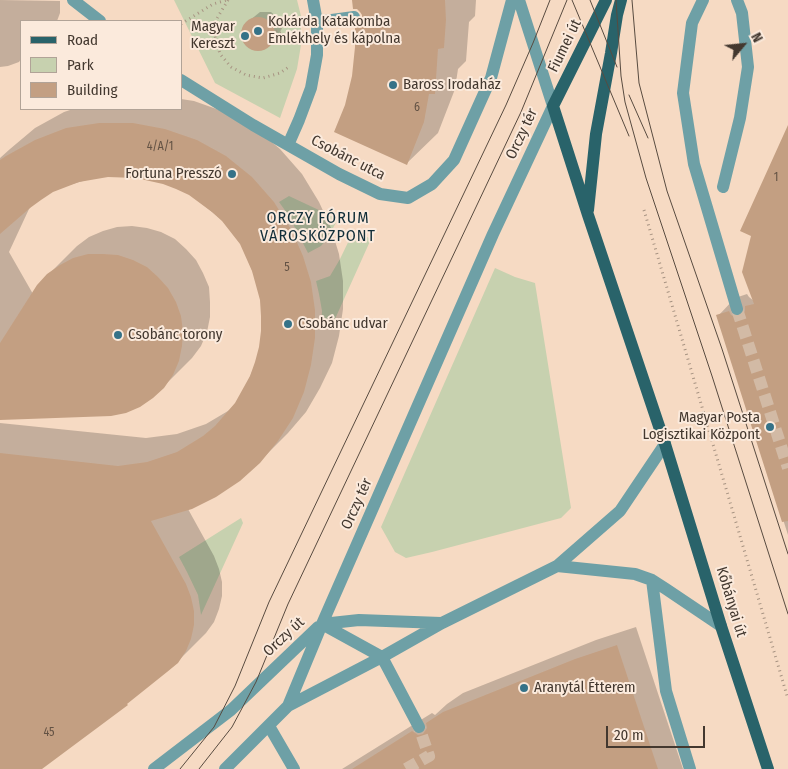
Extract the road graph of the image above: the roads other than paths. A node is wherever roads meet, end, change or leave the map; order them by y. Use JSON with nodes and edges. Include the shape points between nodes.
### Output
{"nodes":[{"id":1,"x":73,"y":0,"type":"edge"},
{"id":2,"x":313,"y":0,"type":"edge"},
{"id":3,"x":512,"y":0,"type":"edge"},
{"id":4,"x":519,"y":0,"type":"edge"},
{"id":5,"x":606,"y":0,"type":"edge"},
{"id":6,"x":622,"y":0,"type":"edge"},
{"id":7,"x":703,"y":0,"type":"edge"},
{"id":8,"x":737,"y":0,"type":"edge"},
{"id":9,"x":354,"y":17,"type":"dead end"},
{"id":10,"x":99,"y":20,"type":"edge"},
{"id":11,"x":317,"y":22,"type":"junction"},
{"id":12,"x":182,"y":81,"type":"edge"},
{"id":13,"x":553,"y":106,"type":"junction"},
{"id":14,"x":288,"y":145,"type":"junction"},
{"id":15,"x":723,"y":187,"type":"dead end"},
{"id":16,"x":588,"y":215,"type":"junction"},
{"id":17,"x":737,"y":309,"type":"tunnel mouth"},
{"id":18,"x":665,"y":444,"type":"junction"},
{"id":19,"x":557,"y":566,"type":"junction"},
{"id":20,"x":652,"y":580,"type":"junction"},
{"id":21,"x":322,"y":624,"type":"junction"},
{"id":22,"x":442,"y":624,"type":"junction"},
{"id":23,"x":721,"y":626,"type":"junction"},
{"id":24,"x":382,"y":657,"type":"junction"},
{"id":25,"x":288,"y":706,"type":"junction"},
{"id":26,"x":269,"y":726,"type":"junction"},
{"id":27,"x":419,"y":727,"type":"tunnel mouth"},
{"id":28,"x":154,"y":769,"type":"edge"},
{"id":29,"x":224,"y":769,"type":"edge"},
{"id":30,"x":294,"y":769,"type":"edge"},
{"id":31,"x":690,"y":769,"type":"edge"},
{"id":32,"x":768,"y":769,"type":"edge"}],
"edges":[{"from":1,"to":10,"type":"street"},
{"from":2,"to":11,"type":"street"},
{"from":3,"to":14,"type":"street","name":"Csobánc utca","via":[[491,78],[454,160],[432,184],[408,198],[380,194]]},
{"from":4,"to":13,"type":"street"},
{"from":5,"to":13,"type":"main road","name":"Fiumei út"},
{"from":6,"to":16,"type":"main road","via":[[596,134]]},
{"from":7,"to":17,"type":"street","via":[[692,23],[683,94],[694,164]]},
{"from":8,"to":15,"type":"street","via":[[742,12],[748,66],[740,118]]},
{"from":9,"to":11,"type":"street"},
{"from":11,"to":14,"type":"street","via":[[311,88]]},
{"from":12,"to":14,"type":"street","name":"Csobánc utca"},
{"from":13,"to":16,"type":"main road","name":"Orczy tér"},
{"from":13,"to":21,"type":"street","name":"Orczy tér","via":[[493,234]]},
{"from":16,"to":18,"type":"main road","name":"Orczy tér"},
{"from":18,"to":19,"type":"street","via":[[620,511]]},
{"from":18,"to":23,"type":"main road","name":"Kőbányai út"},
{"from":19,"to":20,"type":"street","via":[[635,574]]},
{"from":19,"to":22,"type":"street"},
{"from":20,"to":23,"type":"street"},
{"from":20,"to":31,"type":"street","via":[[666,691]]},
{"from":21,"to":22,"type":"street","via":[[359,620]]},
{"from":21,"to":24,"type":"street"},
{"from":21,"to":25,"type":"street","name":"Orczy út"},
{"from":21,"to":28,"type":"street","name":"Orczy út","via":[[231,710]]},
{"from":22,"to":24,"type":"street"},
{"from":23,"to":32,"type":"main road","name":"Kőbányai út"},
{"from":24,"to":25,"type":"street"},
{"from":24,"to":27,"type":"street"},
{"from":25,"to":26,"type":"street","name":"Orczy út"},
{"from":26,"to":29,"type":"street","name":"Orczy út"},
{"from":26,"to":30,"type":"street"}]}
